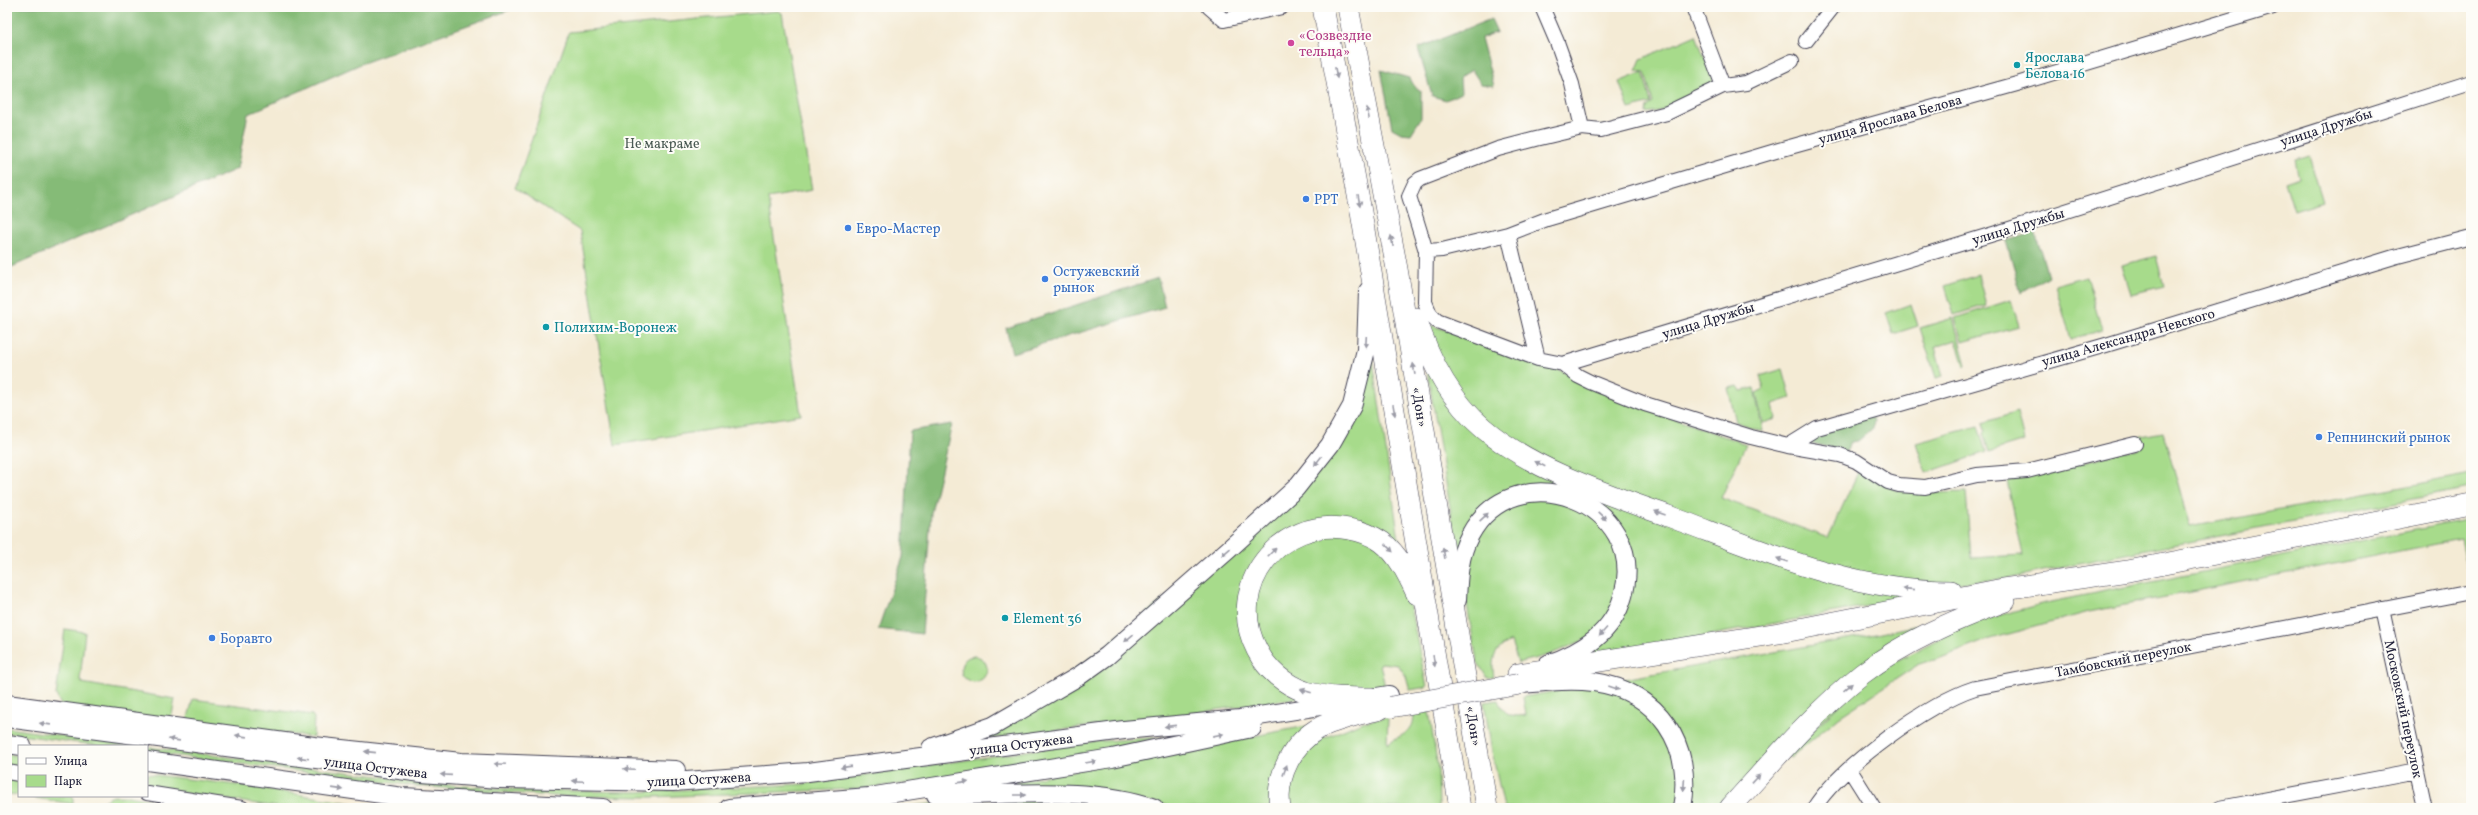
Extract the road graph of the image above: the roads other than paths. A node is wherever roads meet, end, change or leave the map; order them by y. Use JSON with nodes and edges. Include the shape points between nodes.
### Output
{"nodes":[{"id":1,"x":1209,"y":7,"type":"edge"},
{"id":2,"x":1282,"y":7,"type":"edge"},
{"id":3,"x":1323,"y":7,"type":"edge"},
{"id":4,"x":1348,"y":7,"type":"edge"},
{"id":5,"x":1542,"y":7,"type":"edge"},
{"id":6,"x":1692,"y":7,"type":"edge"},
{"id":7,"x":1833,"y":7,"type":"edge"},
{"id":8,"x":2274,"y":7,"type":"edge"},
{"id":9,"x":1806,"y":41,"type":"dead end"},
{"id":10,"x":1792,"y":61,"type":"dead end"},
{"id":11,"x":2471,"y":82,"type":"edge"},
{"id":12,"x":1723,"y":86,"type":"junction"},
{"id":13,"x":1582,"y":128,"type":"junction"},
{"id":14,"x":1508,"y":234,"type":"junction"},
{"id":15,"x":2471,"y":237,"type":"edge"},
{"id":16,"x":1426,"y":251,"type":"junction"},
{"id":17,"x":1369,"y":261,"type":"junction"},
{"id":18,"x":1397,"y":269,"type":"junction"},
{"id":19,"x":1538,"y":359,"type":"junction"},
{"id":20,"x":1562,"y":364,"type":"junction"},
{"id":21,"x":2135,"y":444,"type":"dead end"},
{"id":22,"x":1788,"y":446,"type":"junction"},
{"id":23,"x":2471,"y":504,"type":"edge"},
{"id":24,"x":2471,"y":592,"type":"edge"},
{"id":25,"x":2004,"y":595,"type":"junction"},
{"id":26,"x":2382,"y":609,"type":"junction"},
{"id":27,"x":1455,"y":619,"type":"junction"},
{"id":28,"x":1428,"y":622,"type":"junction"},
{"id":29,"x":1519,"y":679,"type":"junction"},
{"id":30,"x":1383,"y":702,"type":"junction"},
{"id":31,"x":7,"y":704,"type":"edge"},
{"id":32,"x":7,"y":718,"type":"edge"},
{"id":33,"x":7,"y":744,"type":"edge"},
{"id":34,"x":18,"y":745,"type":"edge"},
{"id":35,"x":1479,"y":758,"type":"junction"},
{"id":36,"x":148,"y":761,"type":"edge"},
{"id":37,"x":885,"y":762,"type":"junction"},
{"id":38,"x":1451,"y":764,"type":"junction"},
{"id":39,"x":1850,"y":770,"type":"junction"},
{"id":40,"x":2417,"y":771,"type":"junction"},
{"id":41,"x":7,"y":772,"type":"edge"},
{"id":42,"x":808,"y":772,"type":"junction"},
{"id":43,"x":18,"y":774,"type":"edge"},
{"id":44,"x":148,"y":793,"type":"edge"},
{"id":45,"x":869,"y":797,"type":"junction"},
{"id":46,"x":490,"y":806,"type":"edge"},
{"id":47,"x":242,"y":808,"type":"edge"},
{"id":48,"x":582,"y":808,"type":"edge"},
{"id":49,"x":604,"y":808,"type":"edge"},
{"id":50,"x":729,"y":808,"type":"edge"},
{"id":51,"x":1154,"y":808,"type":"edge"},
{"id":52,"x":1280,"y":808,"type":"edge"},
{"id":53,"x":1445,"y":808,"type":"edge"},
{"id":54,"x":1460,"y":808,"type":"edge"},
{"id":55,"x":1487,"y":808,"type":"edge"},
{"id":56,"x":1497,"y":808,"type":"edge"},
{"id":57,"x":1682,"y":808,"type":"edge"},
{"id":58,"x":1730,"y":808,"type":"edge"},
{"id":59,"x":1814,"y":808,"type":"edge"},
{"id":60,"x":1874,"y":808,"type":"edge"},
{"id":61,"x":2220,"y":808,"type":"edge"},
{"id":62,"x":2425,"y":808,"type":"edge"}],
"edges":[{"from":1,"to":2,"type":"street","via":[[1224,20]]},
{"from":3,"to":17,"type":"highway","name":"«Дон»","one_way":true},
{"from":18,"to":4,"type":"highway","name":"«Дон»","one_way":true},
{"from":5,"to":13,"type":"street","via":[[1572,84]]},
{"from":6,"to":12,"type":"street"},
{"from":7,"to":9,"type":"street"},
{"from":8,"to":14,"type":"street","name":"улица Ярослава Белова","via":[[2017,84],[1562,214]]},
{"from":10,"to":12,"type":"street","via":[[1746,83]]},
{"from":11,"to":20,"type":"street","name":"улица Дружбы","via":[[2000,232]]},
{"from":12,"to":13,"type":"street","via":[[1667,113],[1601,130]]},
{"from":13,"to":16,"type":"street","via":[[1498,149],[1436,172],[1415,183],[1409,196]]},
{"from":14,"to":16,"type":"street","name":"улица Ярослава Белова","via":[[1442,250]]},
{"from":14,"to":19,"type":"street"},
{"from":15,"to":22,"type":"street","name":"улица Александра Невского","via":[[2387,259],[2106,345],[1817,428]]},
{"from":16,"to":19,"type":"street","via":[[1425,294],[1430,314],[1438,321]]},
{"from":17,"to":28,"type":"highway","name":"«Дон»","one_way":true},
{"from":17,"to":37,"type":"main road","one_way":true,"via":[[1366,350],[1357,391],[1334,440],[1296,488],[1145,624],[1079,676],[993,726]]},
{"from":25,"to":18,"type":"highway","one_way":true,"via":[[1920,590],[1838,577],[1756,550],[1590,486],[1505,445],[1482,428],[1450,392],[1426,346]]},
{"from":27,"to":18,"type":"highway","name":"«Дон»","one_way":true},
{"from":19,"to":20,"type":"street"},
{"from":20,"to":22,"type":"street","via":[[1578,376],[1608,390],[1699,422]]},
{"from":21,"to":22,"type":"street","via":[[2041,468],[1977,475],[1925,487],[1888,482],[1856,461],[1840,455]]},
{"from":23,"to":25,"type":"highway"},
{"from":24,"to":26,"type":"street","name":"Тамбовский переулок"},
{"from":25,"to":29,"type":"highway"},
{"from":58,"to":25,"type":"highway","one_way":true,"via":[[1808,724],[1863,674],[1903,646]]},
{"from":26,"to":39,"type":"street","name":"Тамбовский переулок","via":[[1955,694],[1898,731]]},
{"from":26,"to":40,"type":"street","name":"Московский переулок"},
{"from":27,"to":29,"type":"main road","one_way":true,"via":[[1465,545],[1476,525],[1497,507],[1517,496],[1549,492],[1578,500],[1605,518],[1619,539],[1627,563],[1626,588],[1618,612],[1603,632],[1587,646]]},
{"from":27,"to":35,"type":"highway","name":"«Дон»"},
{"from":30,"to":28,"type":"highway","one_way":true,"via":[[1306,692],[1282,680],[1265,665],[1252,637],[1248,615],[1254,577],[1268,556],[1286,540],[1316,527],[1341,527],[1373,536],[1393,553],[1418,595]]},
{"from":28,"to":38,"type":"highway","name":"«Дон»","one_way":true},
{"from":29,"to":30,"type":"highway"},
{"from":29,"to":57,"type":"main road","one_way":true,"via":[[1593,682],[1619,689],[1650,706],[1667,726],[1680,751],[1685,780]]},
{"from":30,"to":37,"type":"main road","name":"улица Остужева","one_way":true,"via":[[1124,730]]},
{"from":45,"to":30,"type":"main road","name":"улица Остужева","one_way":true,"via":[[1035,772]]},
{"from":52,"to":30,"type":"highway","one_way":true,"via":[[1281,780],[1285,766],[1304,740],[1328,724]]},
{"from":42,"to":31,"type":"main road","one_way":true,"via":[[547,767],[461,762],[314,746]]},
{"from":42,"to":32,"type":"main road","name":"улица Остужева","one_way":true,"via":[[673,782],[499,779],[422,773],[309,759]]},
{"from":33,"to":34,"type":"main road"},
{"from":35,"to":55,"type":"highway","name":"«Дон»"},
{"from":35,"to":56,"type":"main road"},
{"from":36,"to":46,"type":"main road","name":"улица Остужева","one_way":true,"via":[[403,798]]},
{"from":37,"to":42,"type":"main road","name":"улица Остужева","one_way":true},
{"from":38,"to":53,"type":"highway"},
{"from":38,"to":54,"type":"highway","name":"«Дон»"},
{"from":39,"to":59,"type":"street","name":"Тамбовский переулок","via":[[1824,794]]},
{"from":39,"to":60,"type":"street"},
{"from":40,"to":61,"type":"street"},
{"from":40,"to":62,"type":"street","name":"Московский переулок"},
{"from":41,"to":43,"type":"street"},
{"from":44,"to":47,"type":"street"},
{"from":45,"to":50,"type":"main road","name":"улица Остужева"},
{"from":45,"to":51,"type":"main road","one_way":true,"via":[[1080,796],[1125,800]]},
{"from":46,"to":48,"type":"main road","name":"улица Остужева"},
{"from":48,"to":49,"type":"main road","name":"улица Остужева"}]}
